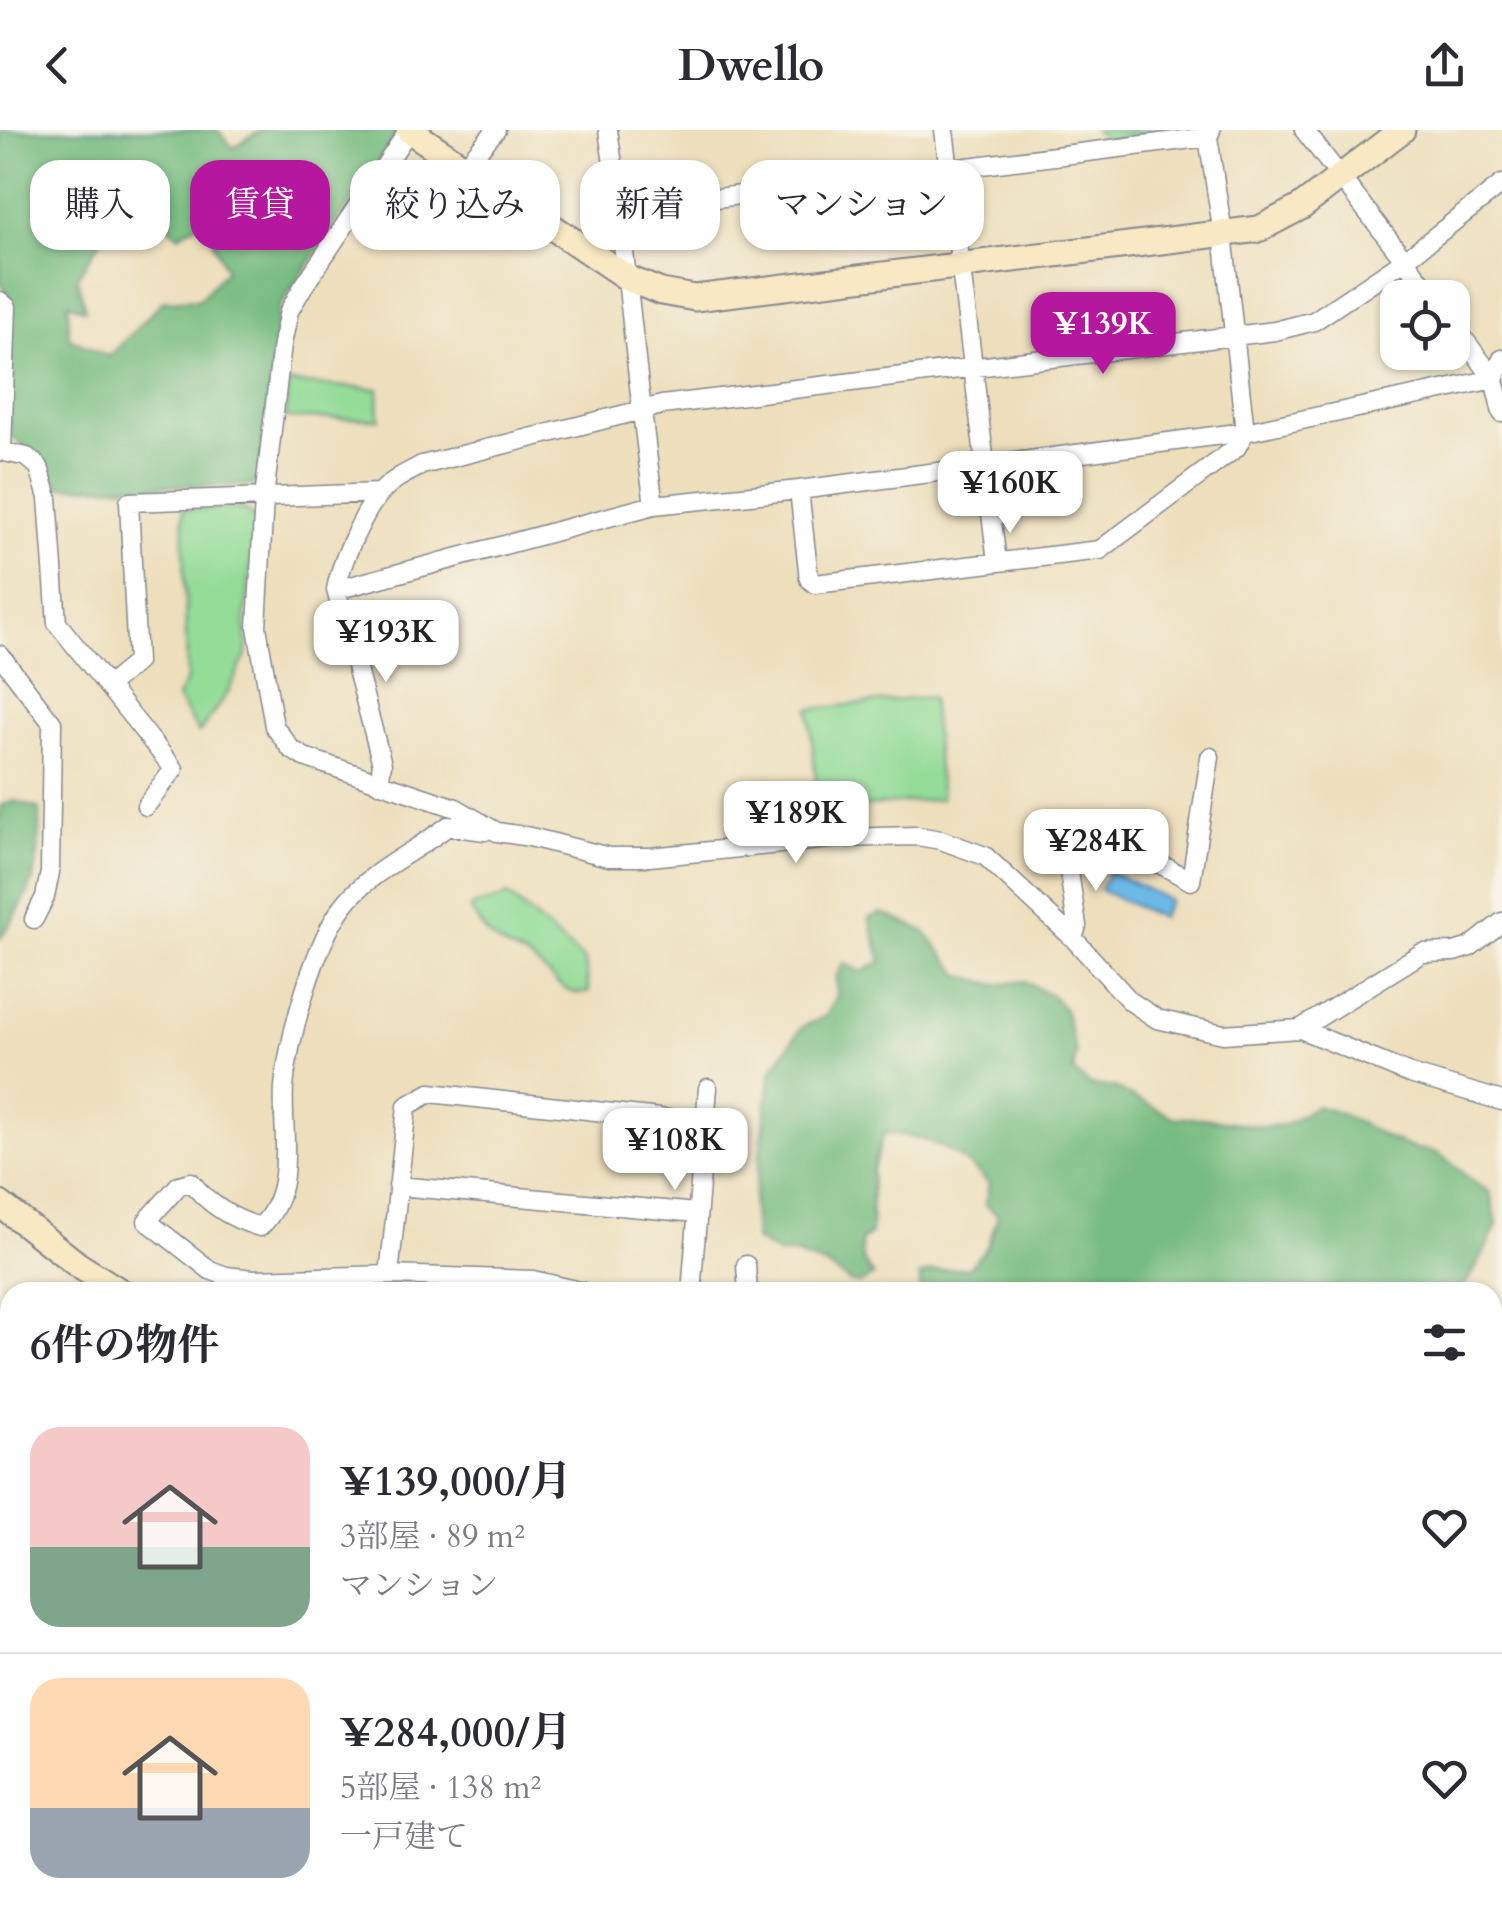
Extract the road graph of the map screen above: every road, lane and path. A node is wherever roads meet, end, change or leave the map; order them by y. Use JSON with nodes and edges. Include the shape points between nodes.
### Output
{"nodes":[{"id":1,"x":409,"y":130,"type":"edge"},
{"id":2,"x":496,"y":130,"type":"edge"},
{"id":3,"x":608,"y":130,"type":"edge"},
{"id":4,"x":944,"y":130,"type":"edge"},
{"id":5,"x":1304,"y":130,"type":"edge"},
{"id":6,"x":1402,"y":130,"type":"edge"},
{"id":7,"x":1209,"y":133,"type":"edge"},
{"id":8,"x":1086,"y":140,"type":"edge"},
{"id":9,"x":456,"y":160,"type":"edge"},
{"id":10,"x":470,"y":160,"type":"edge"},
{"id":11,"x":612,"y":160,"type":"edge"},
{"id":12,"x":948,"y":160,"type":"edge"},
{"id":13,"x":984,"y":160,"type":"edge"},
{"id":14,"x":1340,"y":177,"type":"junction"},
{"id":15,"x":1502,"y":184,"type":"edge"},
{"id":16,"x":560,"y":231,"type":"edge"},
{"id":17,"x":1223,"y":234,"type":"junction"},
{"id":18,"x":625,"y":250,"type":"edge"},
{"id":19,"x":958,"y":250,"type":"edge"},
{"id":20,"x":1406,"y":259,"type":"junction"},
{"id":21,"x":960,"y":266,"type":"junction"},
{"id":22,"x":629,"y":278,"type":"junction"},
{"id":23,"x":1421,"y":280,"type":"edge"},
{"id":24,"x":0,"y":301,"type":"edge"},
{"id":25,"x":1235,"y":336,"type":"junction"},
{"id":26,"x":1470,"y":347,"type":"edge"},
{"id":27,"x":1502,"y":359,"type":"edge"},
{"id":28,"x":973,"y":370,"type":"junction"},
{"id":29,"x":1494,"y":380,"type":"junction"},
{"id":30,"x":640,"y":409,"type":"junction"},
{"id":31,"x":1502,"y":413,"type":"edge"},
{"id":32,"x":1245,"y":432,"type":"junction"},
{"id":33,"x":1,"y":450,"type":"edge"},
{"id":34,"x":984,"y":466,"type":"junction"},
{"id":35,"x":799,"y":490,"type":"junction"},
{"id":36,"x":379,"y":494,"type":"junction"},
{"id":37,"x":264,"y":498,"type":"junction"},
{"id":38,"x":654,"y":505,"type":"junction"},
{"id":39,"x":997,"y":562,"type":"junction"},
{"id":40,"x":336,"y":590,"type":"junction"},
{"id":41,"x":0,"y":655,"type":"edge"},
{"id":42,"x":108,"y":686,"type":"junction"},
{"id":43,"x":1210,"y":757,"type":"dead end"},
{"id":44,"x":379,"y":782,"type":"junction"},
{"id":45,"x":146,"y":806,"type":"dead end"},
{"id":46,"x":497,"y":832,"type":"junction"},
{"id":47,"x":34,"y":919,"type":"dead end"},
{"id":48,"x":1502,"y":922,"type":"edge"},
{"id":49,"x":1073,"y":938,"type":"junction"},
{"id":50,"x":1300,"y":1029,"type":"junction"},
{"id":51,"x":708,"y":1088,"type":"dead end"},
{"id":52,"x":1502,"y":1101,"type":"edge"},
{"id":53,"x":705,"y":1123,"type":"junction"},
{"id":54,"x":398,"y":1186,"type":"junction"},
{"id":55,"x":0,"y":1204,"type":"edge"},
{"id":56,"x":697,"y":1213,"type":"junction"},
{"id":57,"x":746,"y":1266,"type":"dead end"},
{"id":58,"x":389,"y":1274,"type":"junction"},
{"id":59,"x":104,"y":1282,"type":"edge"},
{"id":60,"x":542,"y":1282,"type":"edge"},
{"id":61,"x":693,"y":1282,"type":"edge"},
{"id":62,"x":747,"y":1282,"type":"edge"}],
"edges":[{"from":1,"to":9,"type":"street"},
{"from":1,"to":37,"type":"street","via":[[289,310]]},
{"from":2,"to":10,"type":"street"},
{"from":3,"to":11,"type":"street"},
{"from":4,"to":12,"type":"street"},
{"from":5,"to":14,"type":"street"},
{"from":6,"to":14,"type":"street"},
{"from":7,"to":8,"type":"street"},
{"from":7,"to":17,"type":"street"},
{"from":8,"to":13,"type":"street"},
{"from":14,"to":17,"type":"street","via":[[1276,222]]},
{"from":14,"to":20,"type":"street"},
{"from":15,"to":20,"type":"street"},
{"from":16,"to":22,"type":"street"},
{"from":17,"to":21,"type":"street"},
{"from":17,"to":25,"type":"street"},
{"from":18,"to":22,"type":"street"},
{"from":19,"to":21,"type":"street"},
{"from":20,"to":23,"type":"street"},
{"from":20,"to":25,"type":"street","via":[[1314,321]]},
{"from":21,"to":22,"type":"street","via":[[696,298]]},
{"from":21,"to":28,"type":"street"},
{"from":22,"to":30,"type":"street"},
{"from":24,"to":33,"type":"street","via":[[7,306]]},
{"from":25,"to":28,"type":"street"},
{"from":25,"to":32,"type":"street"},
{"from":26,"to":29,"type":"street"},
{"from":27,"to":29,"type":"street"},
{"from":28,"to":30,"type":"street"},
{"from":28,"to":34,"type":"street"},
{"from":29,"to":31,"type":"street"},
{"from":29,"to":32,"type":"street"},
{"from":30,"to":36,"type":"street","via":[[422,466]]},
{"from":30,"to":38,"type":"street"},
{"from":32,"to":34,"type":"street"},
{"from":32,"to":39,"type":"street","via":[[1236,448],[1100,550]]},
{"from":33,"to":42,"type":"street","via":[[40,467],[56,623]]},
{"from":34,"to":35,"type":"street"},
{"from":34,"to":39,"type":"street"},
{"from":35,"to":38,"type":"street"},
{"from":35,"to":39,"type":"street","via":[[809,579],[815,584]]},
{"from":36,"to":37,"type":"street"},
{"from":36,"to":40,"type":"street","via":[[340,567]]},
{"from":37,"to":42,"type":"street","via":[[128,502],[137,662]]},
{"from":37,"to":44,"type":"street","via":[[256,627],[274,726],[304,757]]},
{"from":38,"to":40,"type":"street"},
{"from":40,"to":44,"type":"street","via":[[382,764]]},
{"from":41,"to":47,"type":"street","via":[[52,723],[50,872]]},
{"from":42,"to":45,"type":"street","via":[[174,770]]},
{"from":43,"to":49,"type":"street","via":[[1191,881],[1098,840],[1066,844]]},
{"from":44,"to":46,"type":"street","via":[[456,808]]},
{"from":46,"to":49,"type":"street","via":[[609,858],[839,838],[941,840],[984,856]]},
{"from":46,"to":58,"type":"street","via":[[448,826],[373,878],[346,903],[323,940],[284,1086],[283,1180],[268,1219],[260,1227],[236,1220],[190,1182],[179,1185],[147,1222],[226,1276]]},
{"from":48,"to":50,"type":"street","via":[[1470,948],[1422,952]]},
{"from":49,"to":50,"type":"street","via":[[1130,1002],[1156,1019],[1222,1034]]},
{"from":50,"to":52,"type":"street","via":[[1410,1074]]},
{"from":51,"to":53,"type":"street"},
{"from":53,"to":54,"type":"street","via":[[430,1093],[408,1106]]},
{"from":53,"to":56,"type":"street"},
{"from":54,"to":56,"type":"street"},
{"from":54,"to":58,"type":"street"},
{"from":55,"to":59,"type":"street"},
{"from":56,"to":61,"type":"street"},
{"from":57,"to":62,"type":"street"},
{"from":58,"to":60,"type":"street"}]}
